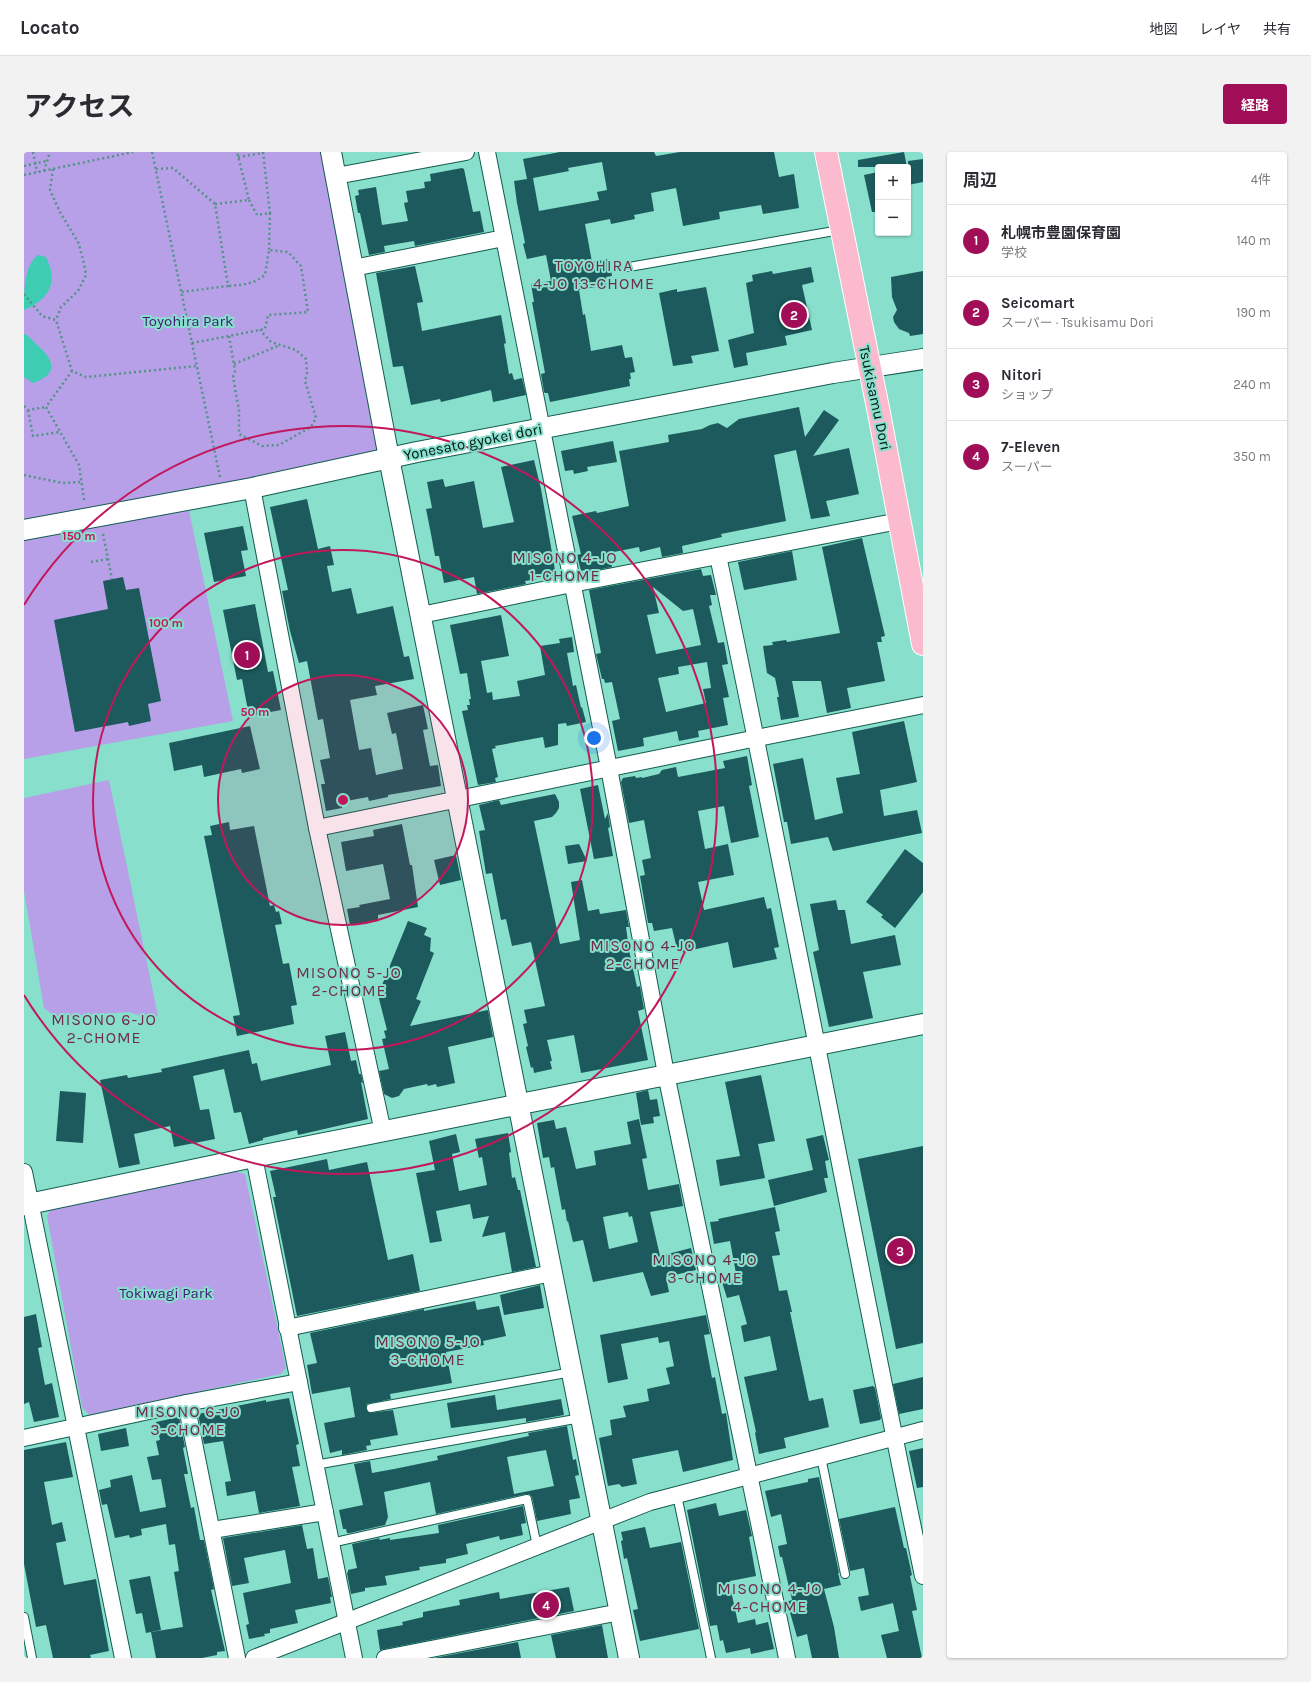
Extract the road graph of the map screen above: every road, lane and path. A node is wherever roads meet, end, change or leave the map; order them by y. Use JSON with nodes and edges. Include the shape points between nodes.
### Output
{"nodes":[{"id":1,"x":33,"y":152,"type":"edge"},
{"id":2,"x":50,"y":152,"type":"edge"},
{"id":3,"x":133,"y":152,"type":"edge"},
{"id":4,"x":152,"y":152,"type":"edge"},
{"id":5,"x":237,"y":152,"type":"edge"},
{"id":6,"x":263,"y":152,"type":"edge"},
{"id":7,"x":331,"y":152,"type":"edge"},
{"id":8,"x":466,"y":152,"type":"edge"},
{"id":9,"x":487,"y":152,"type":"edge"},
{"id":10,"x":826,"y":152,"type":"edge"},
{"id":11,"x":110,"y":153,"type":"dead end"},
{"id":12,"x":114,"y":156,"type":"junction"},
{"id":13,"x":238,"y":157,"type":"junction"},
{"id":14,"x":47,"y":161,"type":"junction"},
{"id":15,"x":35,"y":163,"type":"junction"},
{"id":16,"x":24,"y":166,"type":"edge"},
{"id":17,"x":53,"y":169,"type":"junction"},
{"id":18,"x":156,"y":169,"type":"junction"},
{"id":19,"x":43,"y":171,"type":"junction"},
{"id":20,"x":37,"y":172,"type":"junction"},
{"id":21,"x":24,"y":175,"type":"edge"},
{"id":22,"x":336,"y":176,"type":"junction"},
{"id":23,"x":249,"y":200,"type":"junction"},
{"id":24,"x":215,"y":204,"type":"junction"},
{"id":25,"x":270,"y":214,"type":"junction"},
{"id":26,"x":841,"y":230,"type":"junction"},
{"id":27,"x":504,"y":238,"type":"junction"},
{"id":28,"x":269,"y":250,"type":"junction"},
{"id":29,"x":629,"y":267,"type":"dead end"},
{"id":30,"x":353,"y":268,"type":"junction"},
{"id":31,"x":228,"y":286,"type":"junction"},
{"id":32,"x":181,"y":292,"type":"junction"},
{"id":33,"x":24,"y":294,"type":"edge"},
{"id":34,"x":56,"y":320,"type":"junction"},
{"id":35,"x":260,"y":330,"type":"junction"},
{"id":36,"x":229,"y":336,"type":"junction"},
{"id":37,"x":192,"y":343,"type":"junction"},
{"id":38,"x":280,"y":345,"type":"junction"},
{"id":39,"x":923,"y":359,"type":"edge"},
{"id":40,"x":234,"y":364,"type":"junction"},
{"id":41,"x":197,"y":366,"type":"junction"},
{"id":42,"x":870,"y":366,"type":"junction"},
{"id":43,"x":72,"y":371,"type":"junction"},
{"id":44,"x":24,"y":406,"type":"edge"},
{"id":45,"x":46,"y":407,"type":"junction"},
{"id":46,"x":28,"y":410,"type":"junction"},
{"id":47,"x":542,"y":430,"type":"junction"},
{"id":48,"x":60,"y":432,"type":"junction"},
{"id":49,"x":389,"y":458,"type":"junction"},
{"id":50,"x":24,"y":475,"type":"edge"},
{"id":51,"x":82,"y":482,"type":"junction"},
{"id":52,"x":252,"y":488,"type":"junction"},
{"id":53,"x":223,"y":493,"type":"junction"},
{"id":54,"x":92,"y":510,"type":"junction"},
{"id":55,"x":899,"y":521,"type":"junction"},
{"id":56,"x":24,"y":530,"type":"edge"},
{"id":57,"x":718,"y":556,"type":"junction"},
{"id":58,"x":108,"y":559,"type":"junction"},
{"id":59,"x":91,"y":562,"type":"dead end"},
{"id":60,"x":112,"y":579,"type":"dead end"},
{"id":61,"x":572,"y":584,"type":"junction"},
{"id":62,"x":421,"y":615,"type":"junction"},
{"id":63,"x":923,"y":644,"type":"edge"},
{"id":64,"x":923,"y":705,"type":"edge"},
{"id":65,"x":757,"y":738,"type":"junction"},
{"id":66,"x":609,"y":768,"type":"junction"},
{"id":67,"x":458,"y":799,"type":"junction"},
{"id":68,"x":317,"y":828,"type":"junction"},
{"id":69,"x":923,"y":1024,"type":"edge"},
{"id":70,"x":817,"y":1045,"type":"junction"},
{"id":71,"x":666,"y":1074,"type":"junction"},
{"id":72,"x":518,"y":1105,"type":"junction"},
{"id":73,"x":383,"y":1132,"type":"junction"},
{"id":74,"x":254,"y":1157,"type":"junction"},
{"id":75,"x":24,"y":1172,"type":"edge"},
{"id":76,"x":27,"y":1204,"type":"edge"},
{"id":77,"x":552,"y":1273,"type":"junction"},
{"id":78,"x":287,"y":1328,"type":"junction"},
{"id":79,"x":572,"y":1372,"type":"junction"},
{"id":80,"x":299,"y":1382,"type":"junction"},
{"id":81,"x":186,"y":1403,"type":"junction"},
{"id":82,"x":371,"y":1408,"type":"dead end"},
{"id":83,"x":581,"y":1418,"type":"junction"},
{"id":84,"x":76,"y":1427,"type":"junction"},
{"id":85,"x":923,"y":1430,"type":"edge"},
{"id":86,"x":24,"y":1438,"type":"edge"},
{"id":87,"x":894,"y":1438,"type":"junction"},
{"id":88,"x":821,"y":1457,"type":"junction"},
{"id":89,"x":316,"y":1465,"type":"junction"},
{"id":90,"x":750,"y":1476,"type":"junction"},
{"id":91,"x":677,"y":1496,"type":"junction"},
{"id":92,"x":325,"y":1512,"type":"junction"},
{"id":93,"x":601,"y":1521,"type":"junction"},
{"id":94,"x":212,"y":1530,"type":"junction"},
{"id":95,"x":331,"y":1544,"type":"junction"},
{"id":96,"x":537,"y":1546,"type":"junction"},
{"id":97,"x":845,"y":1574,"type":"dead end"},
{"id":98,"x":923,"y":1576,"type":"edge"},
{"id":99,"x":620,"y":1612,"type":"junction"},
{"id":100,"x":24,"y":1617,"type":"edge"},
{"id":101,"x":347,"y":1622,"type":"junction"},
{"id":102,"x":32,"y":1658,"type":"edge"},
{"id":103,"x":123,"y":1658,"type":"edge"},
{"id":104,"x":237,"y":1658,"type":"edge"},
{"id":105,"x":254,"y":1658,"type":"edge"},
{"id":106,"x":354,"y":1658,"type":"edge"},
{"id":107,"x":385,"y":1658,"type":"edge"},
{"id":108,"x":629,"y":1658,"type":"edge"},
{"id":109,"x":711,"y":1658,"type":"edge"},
{"id":110,"x":787,"y":1658,"type":"edge"}],
"edges":[{"from":1,"to":15,"type":"path"},
{"from":2,"to":14,"type":"path"},
{"from":3,"to":12,"type":"path"},
{"from":4,"to":18,"type":"path"},
{"from":5,"to":13,"type":"path"},
{"from":6,"to":13,"type":"path"},
{"from":6,"to":25,"type":"path"},
{"from":7,"to":22,"type":"street"},
{"from":8,"to":22,"type":"street"},
{"from":9,"to":27,"type":"street"},
{"from":10,"to":26,"type":"highway","name":"Tsukisamu Dori"},
{"from":11,"to":12,"type":"path"},
{"from":12,"to":17,"type":"path"},
{"from":13,"to":23,"type":"path"},
{"from":14,"to":15,"type":"path"},
{"from":14,"to":19,"type":"path"},
{"from":15,"to":16,"type":"path"},
{"from":15,"to":20,"type":"path"},
{"from":17,"to":19,"type":"path"},
{"from":17,"to":34,"type":"path","via":[[50,190],[78,242],[86,275],[78,291],[61,307]]},
{"from":18,"to":24,"type":"path","via":[[173,168]]},
{"from":18,"to":32,"type":"path"},
{"from":19,"to":20,"type":"path"},
{"from":20,"to":21,"type":"path"},
{"from":22,"to":30,"type":"street"},
{"from":23,"to":24,"type":"path"},
{"from":23,"to":25,"type":"path","via":[[256,215]]},
{"from":24,"to":31,"type":"path"},
{"from":25,"to":28,"type":"path"},
{"from":26,"to":29,"type":"lane"},
{"from":26,"to":42,"type":"highway","name":"Tsukisamu Dori"},
{"from":27,"to":30,"type":"street"},
{"from":27,"to":47,"type":"street"},
{"from":28,"to":31,"type":"path","via":[[265,274],[258,281]]},
{"from":28,"to":35,"type":"path","via":[[288,252],[301,266],[308,312],[268,315],[265,329]]},
{"from":30,"to":49,"type":"street"},
{"from":31,"to":32,"type":"path"},
{"from":32,"to":37,"type":"path"},
{"from":33,"to":34,"type":"path","via":[[42,316]]},
{"from":34,"to":43,"type":"path"},
{"from":35,"to":36,"type":"path"},
{"from":35,"to":38,"type":"path","via":[[271,342]]},
{"from":36,"to":37,"type":"path"},
{"from":36,"to":40,"type":"path"},
{"from":37,"to":41,"type":"path"},
{"from":38,"to":40,"type":"path"},
{"from":38,"to":40,"type":"path","via":[[296,350],[306,359],[307,373],[304,381],[316,418],[311,427],[279,445],[262,446],[239,434]]},
{"from":39,"to":42,"type":"street","name":"Yonesato gyokei dori"},
{"from":41,"to":43,"type":"path","via":[[86,377]]},
{"from":41,"to":53,"type":"path"},
{"from":42,"to":47,"type":"street","name":"Yonesato gyokei dori"},
{"from":42,"to":55,"type":"highway","name":"Tsukisamu Dori"},
{"from":43,"to":45,"type":"path"},
{"from":44,"to":46,"type":"path"},
{"from":45,"to":46,"type":"path"},
{"from":45,"to":48,"type":"path"},
{"from":46,"to":48,"type":"path","via":[[33,436]]},
{"from":47,"to":49,"type":"street","name":"Yonesato gyokei dori"},
{"from":47,"to":61,"type":"street"},
{"from":48,"to":51,"type":"path","via":[[79,466]]},
{"from":49,"to":52,"type":"street","name":"Yonesato gyokei dori"},
{"from":49,"to":62,"type":"street"},
{"from":50,"to":51,"type":"path","via":[[63,483]]},
{"from":51,"to":54,"type":"path"},
{"from":52,"to":53,"type":"street","name":"Yonesato gyokei dori"},
{"from":52,"to":68,"type":"street"},
{"from":53,"to":54,"type":"street","name":"Yonesato gyokei dori"},
{"from":54,"to":56,"type":"street","name":"Yonesato gyokei dori"},
{"from":54,"to":58,"type":"path"},
{"from":55,"to":57,"type":"street"},
{"from":55,"to":63,"type":"highway","name":"Tsukisamu Dori"},
{"from":57,"to":61,"type":"street"},
{"from":57,"to":65,"type":"street"},
{"from":58,"to":59,"type":"path"},
{"from":58,"to":60,"type":"path"},
{"from":61,"to":62,"type":"street"},
{"from":61,"to":66,"type":"street"},
{"from":62,"to":67,"type":"street"},
{"from":64,"to":65,"type":"street"},
{"from":65,"to":66,"type":"street"},
{"from":65,"to":70,"type":"street"},
{"from":66,"to":67,"type":"street"},
{"from":66,"to":71,"type":"street"},
{"from":67,"to":68,"type":"street"},
{"from":67,"to":72,"type":"street"},
{"from":68,"to":73,"type":"street"},
{"from":69,"to":70,"type":"street"},
{"from":70,"to":71,"type":"street"},
{"from":70,"to":87,"type":"street"},
{"from":71,"to":72,"type":"street"},
{"from":71,"to":90,"type":"street"},
{"from":72,"to":73,"type":"street"},
{"from":72,"to":77,"type":"street"},
{"from":73,"to":74,"type":"street"},
{"from":74,"to":76,"type":"street"},
{"from":74,"to":78,"type":"street"},
{"from":75,"to":76,"type":"street"},
{"from":76,"to":84,"type":"street"},
{"from":77,"to":78,"type":"street"},
{"from":77,"to":79,"type":"street"},
{"from":78,"to":80,"type":"street"},
{"from":79,"to":82,"type":"lane"},
{"from":79,"to":83,"type":"street"},
{"from":80,"to":81,"type":"street"},
{"from":80,"to":89,"type":"street"},
{"from":81,"to":84,"type":"street"},
{"from":81,"to":94,"type":"street"},
{"from":83,"to":89,"type":"lane"},
{"from":83,"to":93,"type":"street"},
{"from":84,"to":86,"type":"street"},
{"from":84,"to":103,"type":"street"},
{"from":85,"to":87,"type":"street"},
{"from":87,"to":88,"type":"street"},
{"from":87,"to":98,"type":"street"},
{"from":88,"to":90,"type":"street"},
{"from":88,"to":97,"type":"lane"},
{"from":89,"to":92,"type":"street"},
{"from":90,"to":91,"type":"street"},
{"from":90,"to":110,"type":"street"},
{"from":91,"to":93,"type":"street","via":[[650,1502]]},
{"from":91,"to":109,"type":"lane"},
{"from":92,"to":94,"type":"street"},
{"from":92,"to":95,"type":"street"},
{"from":93,"to":96,"type":"street"},
{"from":93,"to":99,"type":"street"},
{"from":94,"to":104,"type":"street"},
{"from":95,"to":96,"type":"lane","via":[[527,1499]]},
{"from":95,"to":101,"type":"street"},
{"from":96,"to":101,"type":"street"},
{"from":99,"to":107,"type":"street"},
{"from":99,"to":108,"type":"street"},
{"from":100,"to":102,"type":"lane"},
{"from":101,"to":105,"type":"street"},
{"from":101,"to":106,"type":"street"}]}
